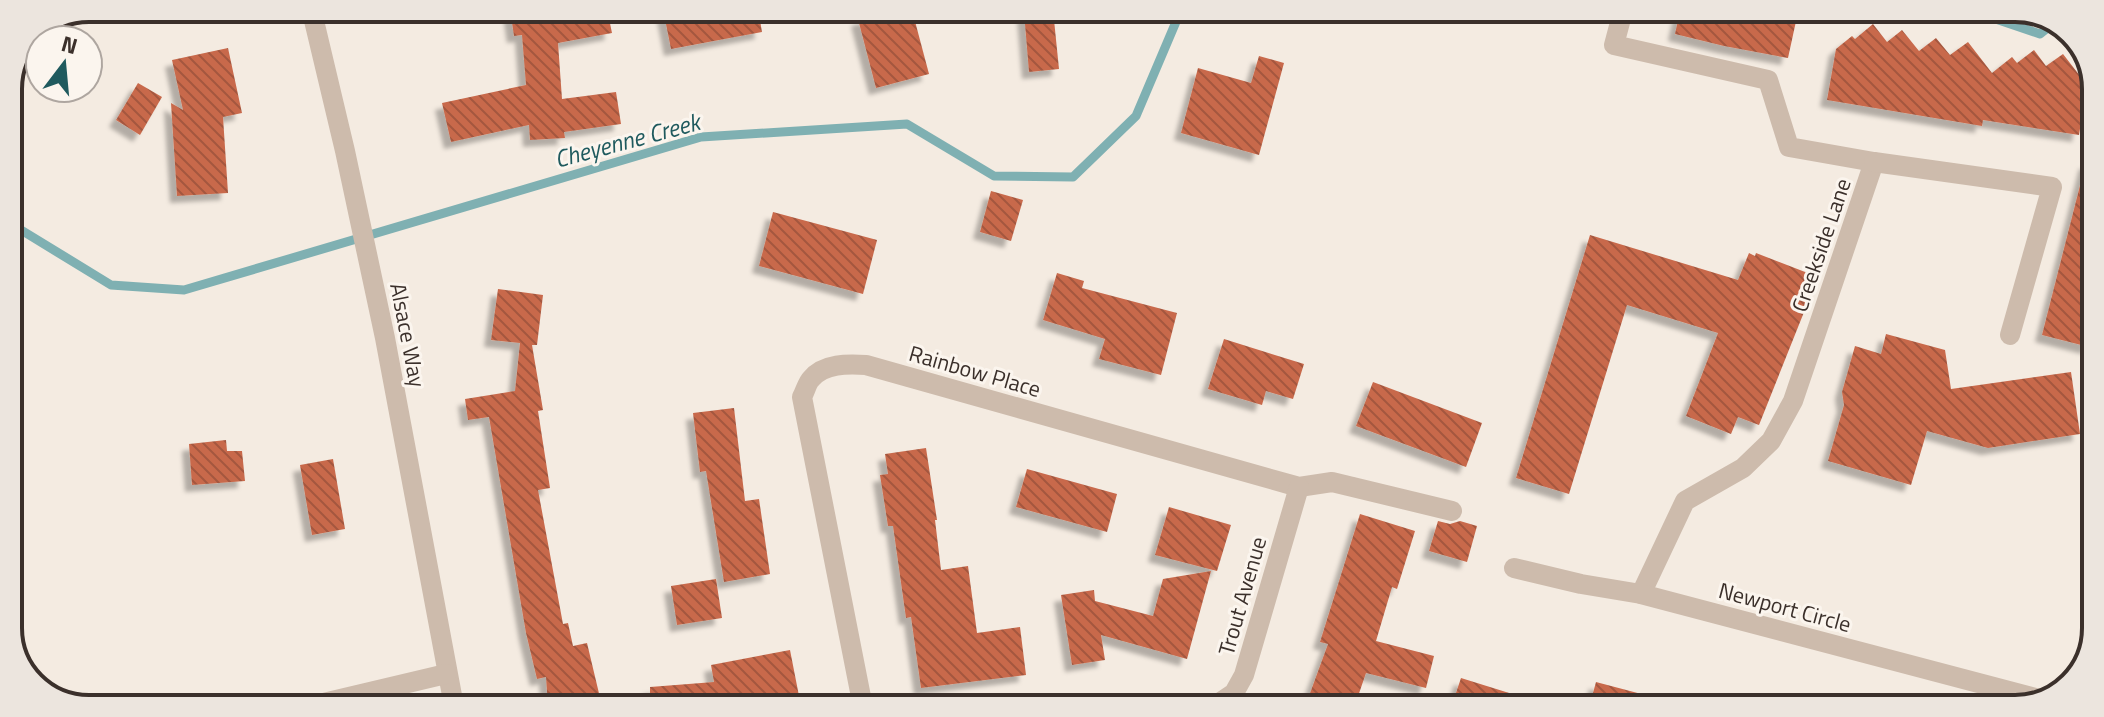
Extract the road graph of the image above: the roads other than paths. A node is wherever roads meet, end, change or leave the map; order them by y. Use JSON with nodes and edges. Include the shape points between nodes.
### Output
{"nodes":[{"id":1,"x":314,"y":22,"type":"edge"},
{"id":2,"x":1620,"y":22,"type":"edge"},
{"id":3,"x":1874,"y":162,"type":"junction"},
{"id":4,"x":2010,"y":335,"type":"dead end"},
{"id":5,"x":1299,"y":487,"type":"junction"},
{"id":6,"x":1452,"y":511,"type":"dead end"},
{"id":7,"x":1514,"y":568,"type":"dead end"},
{"id":8,"x":1641,"y":594,"type":"junction"},
{"id":9,"x":446,"y":674,"type":"junction"},
{"id":10,"x":2022,"y":694,"type":"edge"},
{"id":11,"x":357,"y":695,"type":"edge"},
{"id":12,"x":451,"y":695,"type":"edge"},
{"id":13,"x":861,"y":695,"type":"edge"},
{"id":14,"x":1231,"y":695,"type":"edge"}],
"edges":[{"from":1,"to":9,"type":"street","name":"Alsace Way","via":[[385,338]]},
{"from":2,"to":3,"type":"street","name":"Creekside Lane","via":[[1614,45],[1768,80],[1789,147]]},
{"from":3,"to":4,"type":"street","via":[[2052,187]]},
{"from":3,"to":8,"type":"street","name":"Creekside Lane","via":[[1793,401],[1771,441],[1743,468],[1685,501]]},
{"from":5,"to":6,"type":"street","name":"Rainbow Place","via":[[1332,482]]},
{"from":5,"to":13,"type":"street","name":"Rainbow Place","via":[[866,365],[825,369],[810,379],[802,397]]},
{"from":5,"to":14,"type":"street","name":"Trout Avenue","via":[[1244,675]]},
{"from":7,"to":8,"type":"street","name":"Newport Circle"},
{"from":8,"to":10,"type":"street","name":"Newport Circle"},
{"from":9,"to":11,"type":"street"},
{"from":9,"to":12,"type":"street","name":"Alsace Way"}]}
